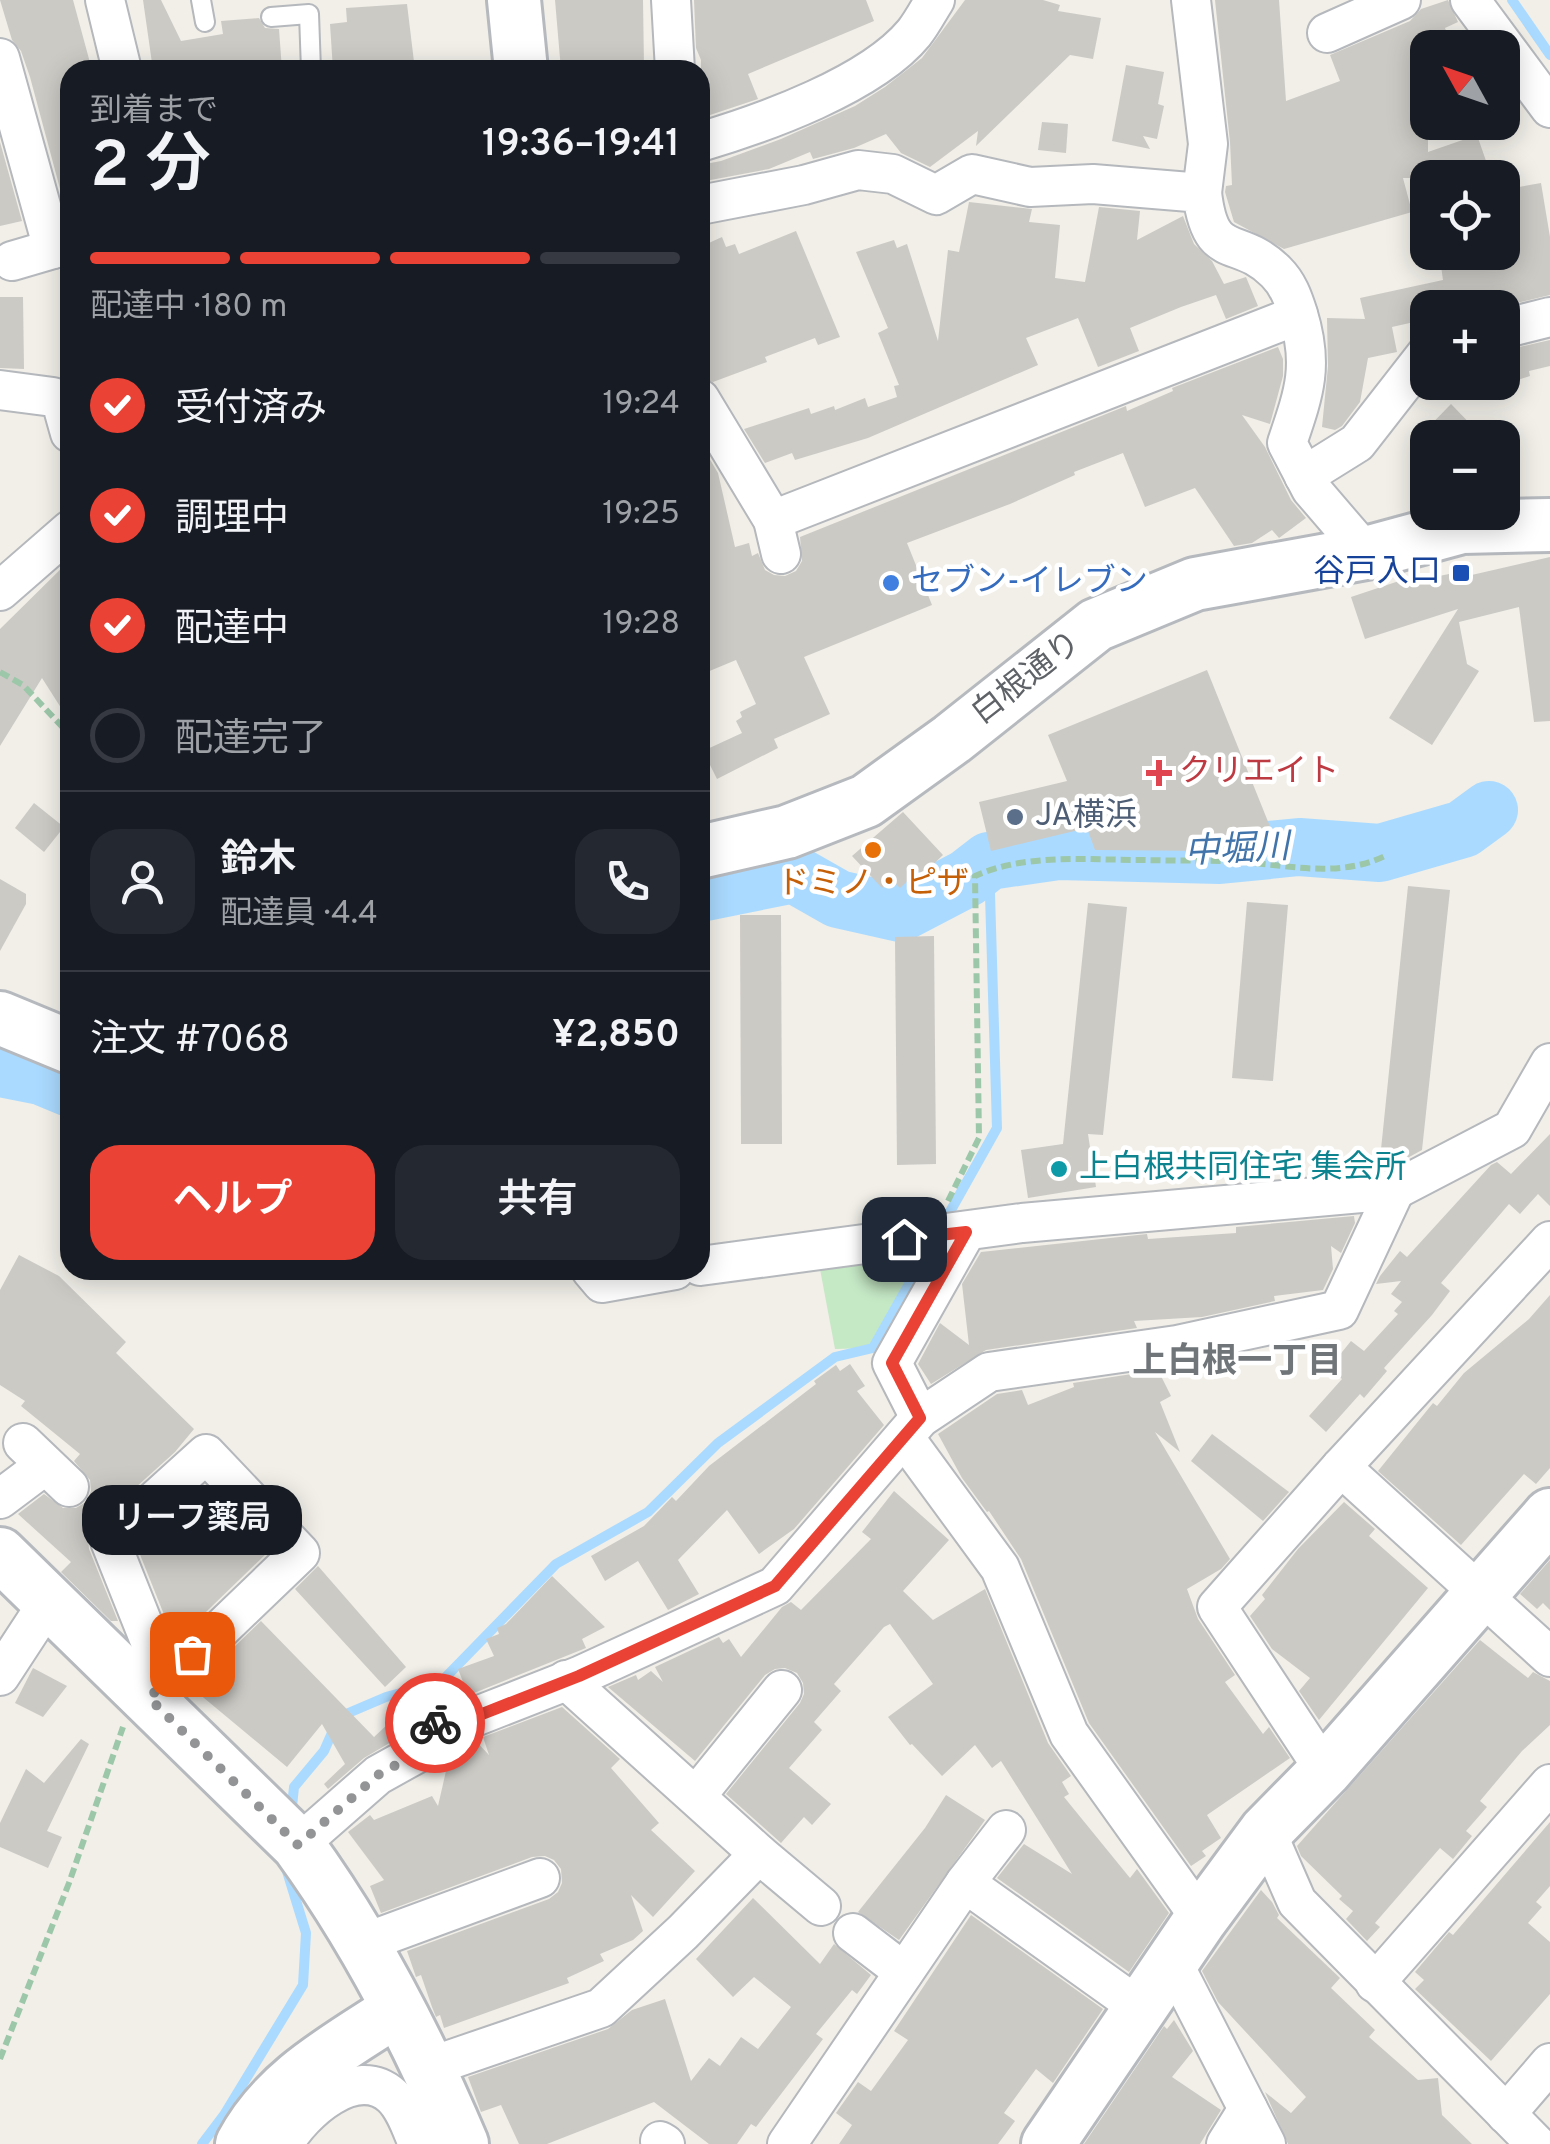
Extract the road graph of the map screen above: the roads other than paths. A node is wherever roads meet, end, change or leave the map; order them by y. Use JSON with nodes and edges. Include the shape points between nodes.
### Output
{"nodes":[{"id":1,"x":105,"y":0,"type":"edge"},
{"id":2,"x":201,"y":0,"type":"edge"},
{"id":3,"x":514,"y":0,"type":"edge"},
{"id":4,"x":671,"y":0,"type":"edge"},
{"id":5,"x":935,"y":0,"type":"edge"},
{"id":6,"x":1191,"y":0,"type":"edge"},
{"id":7,"x":1401,"y":0,"type":"edge"},
{"id":8,"x":1470,"y":0,"type":"edge"},
{"id":9,"x":271,"y":18,"type":"dead end"},
{"id":10,"x":205,"y":22,"type":"dead end"},
{"id":11,"x":1328,"y":33,"type":"dead end"},
{"id":12,"x":0,"y":58,"type":"edge"},
{"id":13,"x":120,"y":60,"type":"edge"},
{"id":14,"x":311,"y":60,"type":"edge"},
{"id":15,"x":520,"y":60,"type":"edge"},
{"id":16,"x":674,"y":60,"type":"edge"},
{"id":17,"x":1550,"y":108,"type":"edge"},
{"id":18,"x":710,"y":138,"type":"edge"},
{"id":19,"x":1202,"y":193,"type":"junction"},
{"id":20,"x":710,"y":203,"type":"edge"},
{"id":21,"x":60,"y":243,"type":"edge"},
{"id":22,"x":60,"y":246,"type":"edge"},
{"id":23,"x":12,"y":261,"type":"dead end"},
{"id":24,"x":1298,"y":315,"type":"junction"},
{"id":25,"x":1550,"y":317,"type":"edge"},
{"id":26,"x":1520,"y":324,"type":"edge"},
{"id":27,"x":1410,"y":375,"type":"edge"},
{"id":28,"x":0,"y":390,"type":"edge"},
{"id":29,"x":60,"y":401,"type":"edge"},
{"id":30,"x":710,"y":417,"type":"edge"},
{"id":31,"x":1304,"y":476,"type":"junction"},
{"id":32,"x":1545,"y":516,"type":"edge"},
{"id":33,"x":60,"y":539,"type":"edge"},
{"id":34,"x":1385,"y":541,"type":"junction"},
{"id":35,"x":0,"y":591,"type":"edge"},
{"id":36,"x":710,"y":840,"type":"edge"},
{"id":37,"x":0,"y":1018,"type":"edge"},
{"id":38,"x":60,"y":1044,"type":"edge"},
{"id":39,"x":1550,"y":1063,"type":"edge"},
{"id":40,"x":1395,"y":1190,"type":"junction"},
{"id":41,"x":966,"y":1232,"type":"junction"},
{"id":42,"x":1550,"y":1241,"type":"edge"},
{"id":43,"x":710,"y":1265,"type":"edge"},
{"id":44,"x":912,"y":1428,"type":"junction"},
{"id":45,"x":45,"y":1465,"type":"dead end"},
{"id":46,"x":1340,"y":1467,"type":"junction"},
{"id":47,"x":0,"y":1499,"type":"edge"},
{"id":48,"x":1550,"y":1515,"type":"edge"},
{"id":49,"x":0,"y":1554,"type":"edge"},
{"id":50,"x":1480,"y":1595,"type":"junction"},
{"id":51,"x":48,"y":1601,"type":"junction"},
{"id":52,"x":1550,"y":1656,"type":"edge"},
{"id":53,"x":0,"y":1676,"type":"edge"},
{"id":54,"x":566,"y":1680,"type":"junction"},
{"id":55,"x":150,"y":1688,"type":"junction"},
{"id":56,"x":782,"y":1690,"type":"dead end"},
{"id":57,"x":1325,"y":1771,"type":"junction"},
{"id":58,"x":1550,"y":1784,"type":"edge"},
{"id":59,"x":696,"y":1796,"type":"junction"},
{"id":60,"x":1006,"y":1830,"type":"dead end"},
{"id":61,"x":1266,"y":1831,"type":"junction"},
{"id":62,"x":298,"y":1845,"type":"junction"},
{"id":63,"x":759,"y":1854,"type":"junction"},
{"id":64,"x":540,"y":1878,"type":"dead end"},
{"id":65,"x":965,"y":1883,"type":"junction"},
{"id":66,"x":822,"y":1906,"type":"dead end"},
{"id":67,"x":1202,"y":1919,"type":"junction"},
{"id":68,"x":853,"y":1932,"type":"dead end"},
{"id":69,"x":361,"y":1944,"type":"junction"},
{"id":70,"x":1173,"y":1964,"type":"junction"},
{"id":71,"x":904,"y":1972,"type":"junction"},
{"id":72,"x":1374,"y":1983,"type":"junction"},
{"id":73,"x":1140,"y":2008,"type":"junction"},
{"id":74,"x":398,"y":2010,"type":"junction"},
{"id":75,"x":1550,"y":2063,"type":"edge"},
{"id":76,"x":429,"y":2068,"type":"junction"},
{"id":77,"x":1248,"y":2109,"type":"junction"},
{"id":78,"x":1506,"y":2114,"type":"junction"},
{"id":79,"x":242,"y":2144,"type":"edge"},
{"id":80,"x":284,"y":2144,"type":"edge"},
{"id":81,"x":418,"y":2144,"type":"edge"},
{"id":82,"x":462,"y":2144,"type":"edge"},
{"id":83,"x":787,"y":2144,"type":"edge"},
{"id":84,"x":1048,"y":2144,"type":"edge"},
{"id":85,"x":1226,"y":2144,"type":"edge"},
{"id":86,"x":1266,"y":2144,"type":"edge"},
{"id":87,"x":1536,"y":2144,"type":"edge"}],
"edges":[{"from":1,"to":13,"type":"street"},
{"from":2,"to":10,"type":"lane"},
{"from":3,"to":15,"type":"street"},
{"from":4,"to":16,"type":"street"},
{"from":5,"to":18,"type":"street","via":[[913,34],[868,72]]},
{"from":6,"to":19,"type":"street","via":[[1208,144]]},
{"from":7,"to":11,"type":"street"},
{"from":8,"to":17,"type":"street"},
{"from":9,"to":14,"type":"lane","via":[[309,14]]},
{"from":12,"to":21,"type":"street"},
{"from":19,"to":20,"type":"street","via":[[1093,184],[1030,187],[972,174],[936,195],[893,174],[858,170]]},
{"from":19,"to":24,"type":"street","via":[[1214,238],[1276,271]]},
{"from":22,"to":23,"type":"street"},
{"from":24,"to":30,"type":"street","via":[[777,537]]},
{"from":24,"to":31,"type":"street","via":[[1308,353],[1306,388],[1287,443]]},
{"from":25,"to":26,"type":"street"},
{"from":27,"to":31,"type":"street","via":[[1357,443]]},
{"from":28,"to":29,"type":"street"},
{"from":31,"to":34,"type":"street","via":[[1337,522]]},
{"from":32,"to":34,"type":"street","name":"白根通り"},
{"from":33,"to":35,"type":"street"},
{"from":34,"to":36,"type":"street","name":"白根通り","via":[[1194,584],[1096,625],[866,801],[787,832]]},
{"from":37,"to":38,"type":"street"},
{"from":39,"to":40,"type":"street","via":[[1512,1129]]},
{"from":40,"to":41,"type":"street"},
{"from":40,"to":44,"type":"street","via":[[1339,1310],[1177,1345],[989,1372]]},
{"from":41,"to":43,"type":"street"},
{"from":41,"to":44,"type":"street","via":[[892,1363]]},
{"from":42,"to":46,"type":"street"},
{"from":44,"to":54,"type":"street","via":[[775,1586]]},
{"from":44,"to":67,"type":"street","via":[[1000,1568],[1070,1734]]},
{"from":45,"to":47,"type":"street"},
{"from":46,"to":50,"type":"street"},
{"from":46,"to":57,"type":"street","via":[[1217,1608]]},
{"from":48,"to":50,"type":"street"},
{"from":49,"to":51,"type":"street"},
{"from":50,"to":52,"type":"street"},
{"from":50,"to":57,"type":"street"},
{"from":51,"to":53,"type":"street"},
{"from":51,"to":55,"type":"street"},
{"from":54,"to":59,"type":"street"},
{"from":54,"to":62,"type":"street","via":[[477,1716],[438,1712],[425,1749],[378,1775]]},
{"from":55,"to":55,"type":"street","via":[[300,1553],[206,1454],[110,1541]]},
{"from":55,"to":62,"type":"street"},
{"from":56,"to":59,"type":"street"},
{"from":57,"to":61,"type":"street"},
{"from":58,"to":72,"type":"street"},
{"from":59,"to":63,"type":"street"},
{"from":60,"to":65,"type":"street"},
{"from":61,"to":67,"type":"street"},
{"from":61,"to":72,"type":"street","via":[[1297,1902]]},
{"from":62,"to":69,"type":"street"},
{"from":63,"to":66,"type":"street"},
{"from":63,"to":76,"type":"street","via":[[600,2008]]},
{"from":64,"to":69,"type":"street"},
{"from":65,"to":71,"type":"street"},
{"from":65,"to":73,"type":"street"},
{"from":67,"to":70,"type":"street"},
{"from":68,"to":71,"type":"street"},
{"from":69,"to":74,"type":"street"},
{"from":70,"to":73,"type":"street"},
{"from":70,"to":77,"type":"street"},
{"from":71,"to":83,"type":"street"},
{"from":72,"to":78,"type":"street"},
{"from":73,"to":84,"type":"street"},
{"from":74,"to":76,"type":"street"},
{"from":74,"to":79,"type":"street","via":[[297,2076],[275,2095]]},
{"from":75,"to":78,"type":"street"},
{"from":76,"to":82,"type":"street"},
{"from":77,"to":85,"type":"street"},
{"from":77,"to":86,"type":"street"},
{"from":78,"to":87,"type":"street"},
{"from":80,"to":81,"type":"street","via":[[319,2105],[351,2086],[373,2085],[402,2108]]}]}
